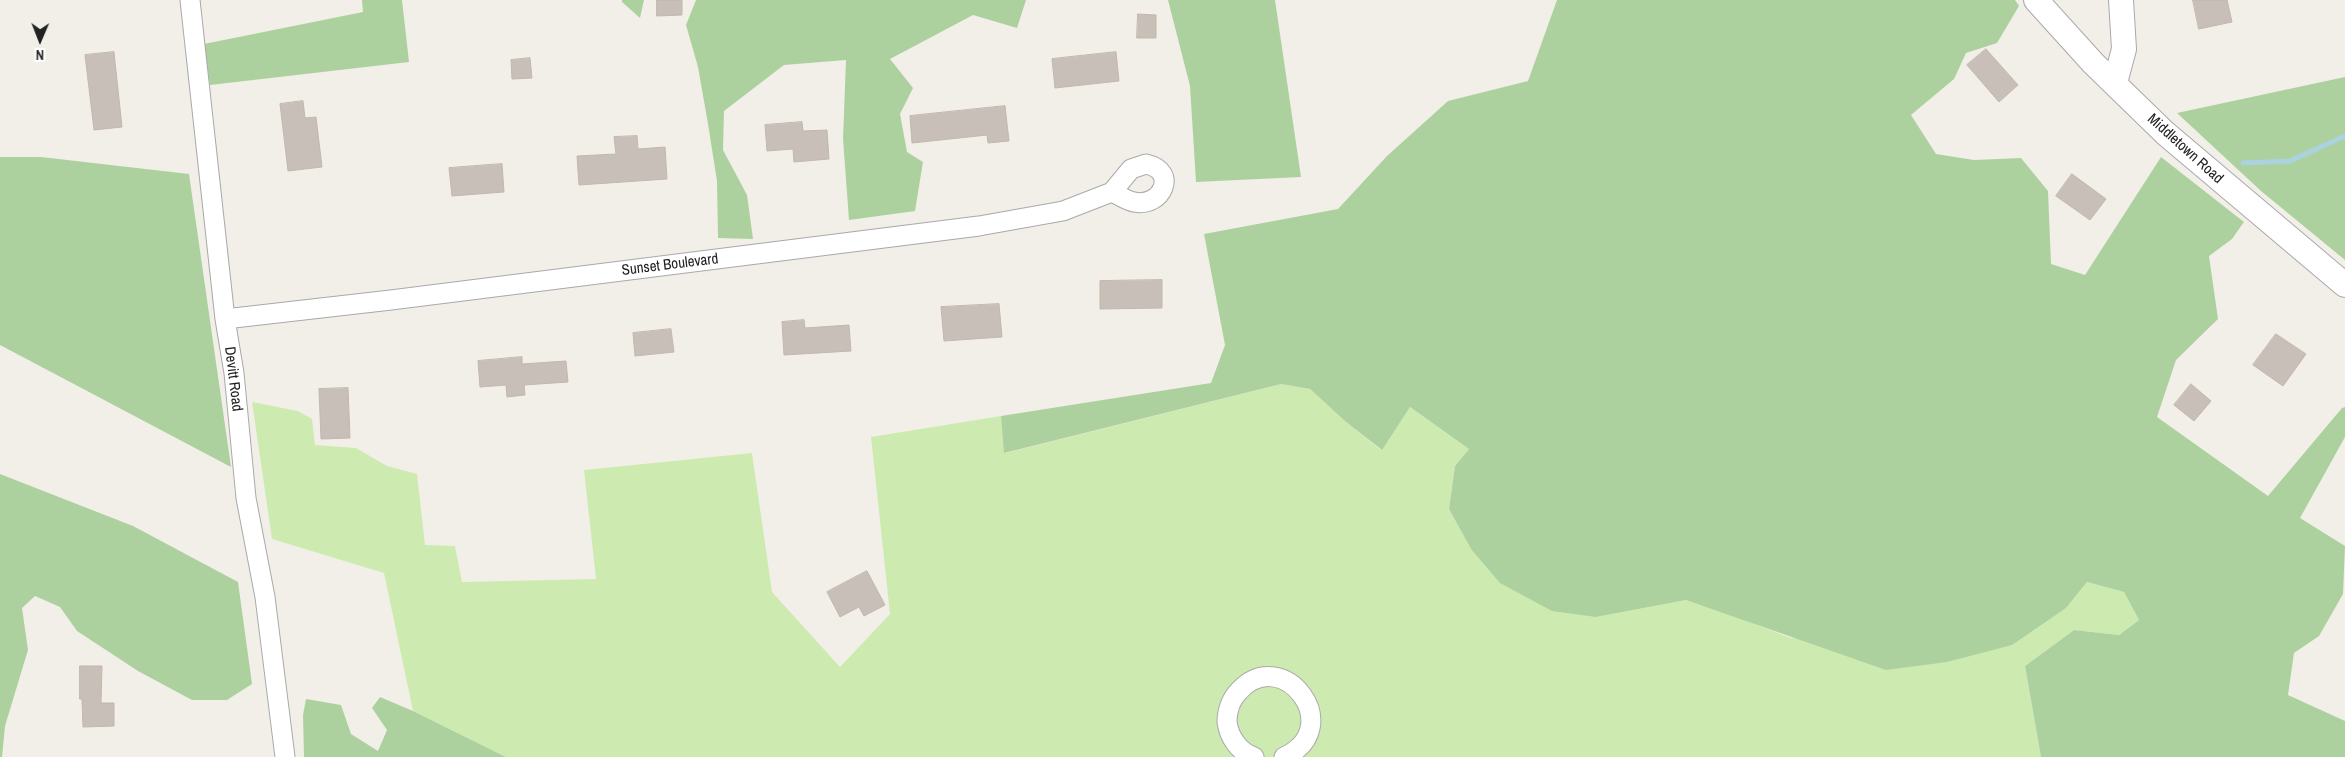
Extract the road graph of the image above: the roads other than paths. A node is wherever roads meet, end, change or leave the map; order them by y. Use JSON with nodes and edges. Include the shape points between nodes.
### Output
{"nodes":[{"id":1,"x":190,"y":0,"type":"edge"},
{"id":2,"x":2036,"y":0,"type":"edge"},
{"id":3,"x":2121,"y":0,"type":"edge"},
{"id":4,"x":2115,"y":83,"type":"junction"},
{"id":5,"x":1112,"y":192,"type":"dead end"},
{"id":6,"x":2345,"y":285,"type":"edge"},
{"id":7,"x":225,"y":319,"type":"junction"},
{"id":8,"x":1290,"y":756,"type":"edge"},
{"id":9,"x":285,"y":757,"type":"edge"},
{"id":10,"x":1254,"y":757,"type":"edge"}],
"edges":[{"from":1,"to":7,"type":"street","name":"Devitt Road"},
{"from":2,"to":4,"type":"street","name":"Middletown Road"},
{"from":3,"to":4,"type":"street","via":[[2124,48]]},
{"from":4,"to":6,"type":"street","name":"Middletown Road","via":[[2165,133]]},
{"from":5,"to":7,"type":"street","name":"Sunset Boulevard","via":[[1063,211],[979,226]]},
{"from":7,"to":9,"type":"street","name":"Devitt Road","via":[[234,373],[246,498],[265,597]]},
{"from":8,"to":10,"type":"street","via":[[1308,732],[1308,704],[1290,683],[1274,677],[1243,686],[1230,703],[1229,728],[1235,742]]}]}
